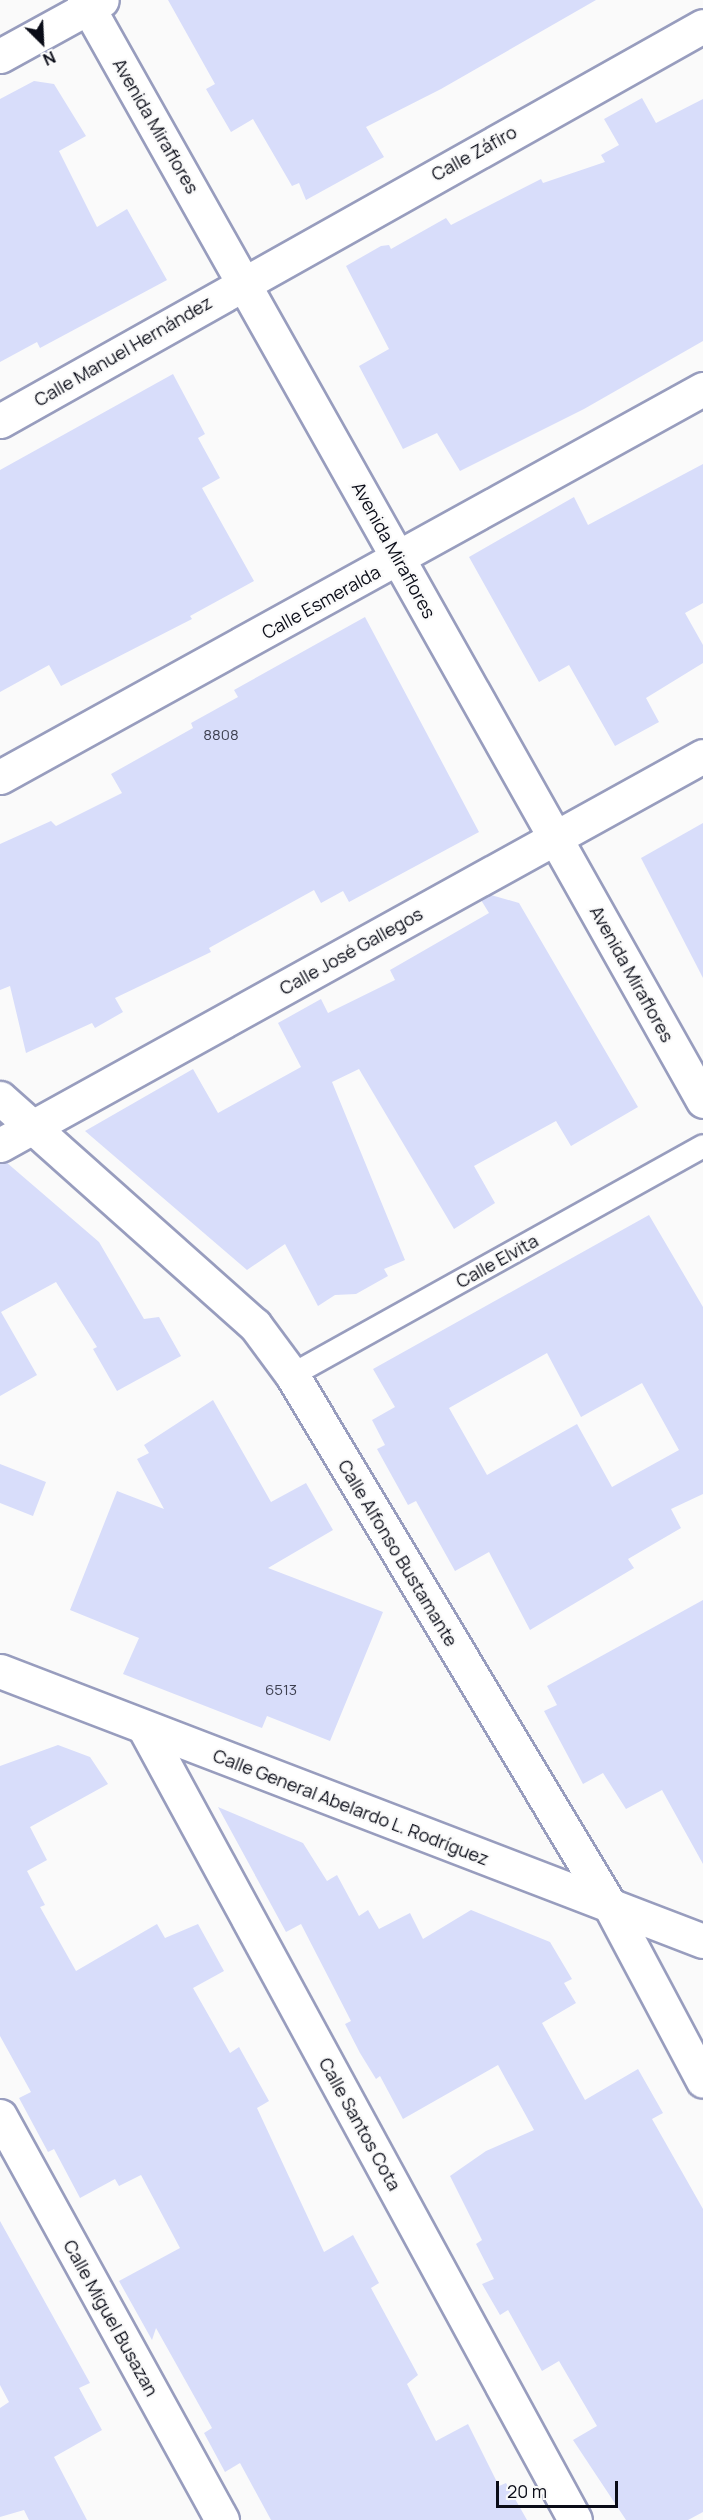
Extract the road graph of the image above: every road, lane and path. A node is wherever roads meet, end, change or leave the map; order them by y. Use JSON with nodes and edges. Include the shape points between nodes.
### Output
{"nodes":[{"id":1,"x":92,"y":3,"type":"edge"},
{"id":2,"x":703,"y":26,"type":"edge"},
{"id":3,"x":0,"y":56,"type":"edge"},
{"id":4,"x":245,"y":281,"type":"junction"},
{"id":5,"x":703,"y":389,"type":"edge"},
{"id":6,"x":0,"y":421,"type":"edge"},
{"id":7,"x":399,"y":560,"type":"junction"},
{"id":8,"x":703,"y":756,"type":"edge"},
{"id":9,"x":0,"y":777,"type":"edge"},
{"id":10,"x":555,"y":838,"type":"junction"},
{"id":11,"x":0,"y":1098,"type":"edge"},
{"id":12,"x":703,"y":1101,"type":"edge"},
{"id":13,"x":33,"y":1127,"type":"junction"},
{"id":14,"x":0,"y":1145,"type":"edge"},
{"id":15,"x":703,"y":1146,"type":"edge"},
{"id":16,"x":292,"y":1375,"type":"junction"},
{"id":17,"x":0,"y":1671,"type":"edge"},
{"id":18,"x":145,"y":1729,"type":"junction"},
{"id":19,"x":609,"y":1904,"type":"junction"},
{"id":20,"x":703,"y":1941,"type":"edge"},
{"id":21,"x":703,"y":2081,"type":"edge"},
{"id":22,"x":0,"y":2116,"type":"edge"},
{"id":23,"x":222,"y":2520,"type":"edge"},
{"id":24,"x":575,"y":2520,"type":"edge"}],
"edges":[{"from":1,"to":3,"type":"street"},
{"from":1,"to":4,"type":"street","name":"Avenida Miraflores"},
{"from":2,"to":4,"type":"street","name":"Calle Záfiro"},
{"from":4,"to":6,"type":"street","name":"Calle Manuel Hernández"},
{"from":4,"to":7,"type":"street","name":"Avenida Miraflores"},
{"from":5,"to":7,"type":"street","name":"Calle Esmeralda"},
{"from":7,"to":9,"type":"street","name":"Calle Esmeralda"},
{"from":7,"to":10,"type":"street","name":"Avenida Miraflores"},
{"from":8,"to":10,"type":"street","name":"Calle José Gallegos"},
{"from":10,"to":12,"type":"street","name":"Avenida Miraflores"},
{"from":10,"to":13,"type":"street","name":"Calle José Gallegos"},
{"from":11,"to":13,"type":"street","name":"Calle Alfonso Bustamante"},
{"from":13,"to":14,"type":"street","name":"Calle José Gallegos"},
{"from":13,"to":16,"type":"street","name":"Calle Alfonso Bustamante","via":[[255,1325]]},
{"from":15,"to":16,"type":"lane","name":"Calle Elvita"},
{"from":16,"to":19,"type":"street","name":"Calle Alfonso Bustamante"},
{"from":17,"to":18,"type":"street","name":"Calle General Abelardo L. Rodríguez"},
{"from":18,"to":19,"type":"street","name":"Calle General Abelardo L. Rodríguez"},
{"from":18,"to":24,"type":"street","name":"Calle Santos Cota"},
{"from":19,"to":20,"type":"street","name":"Calle General Abelardo L. Rodríguez"},
{"from":19,"to":21,"type":"street","name":"Calle Alfonso Bustamante"},
{"from":22,"to":23,"type":"street","name":"Calle Miguel Busazan"}]}
